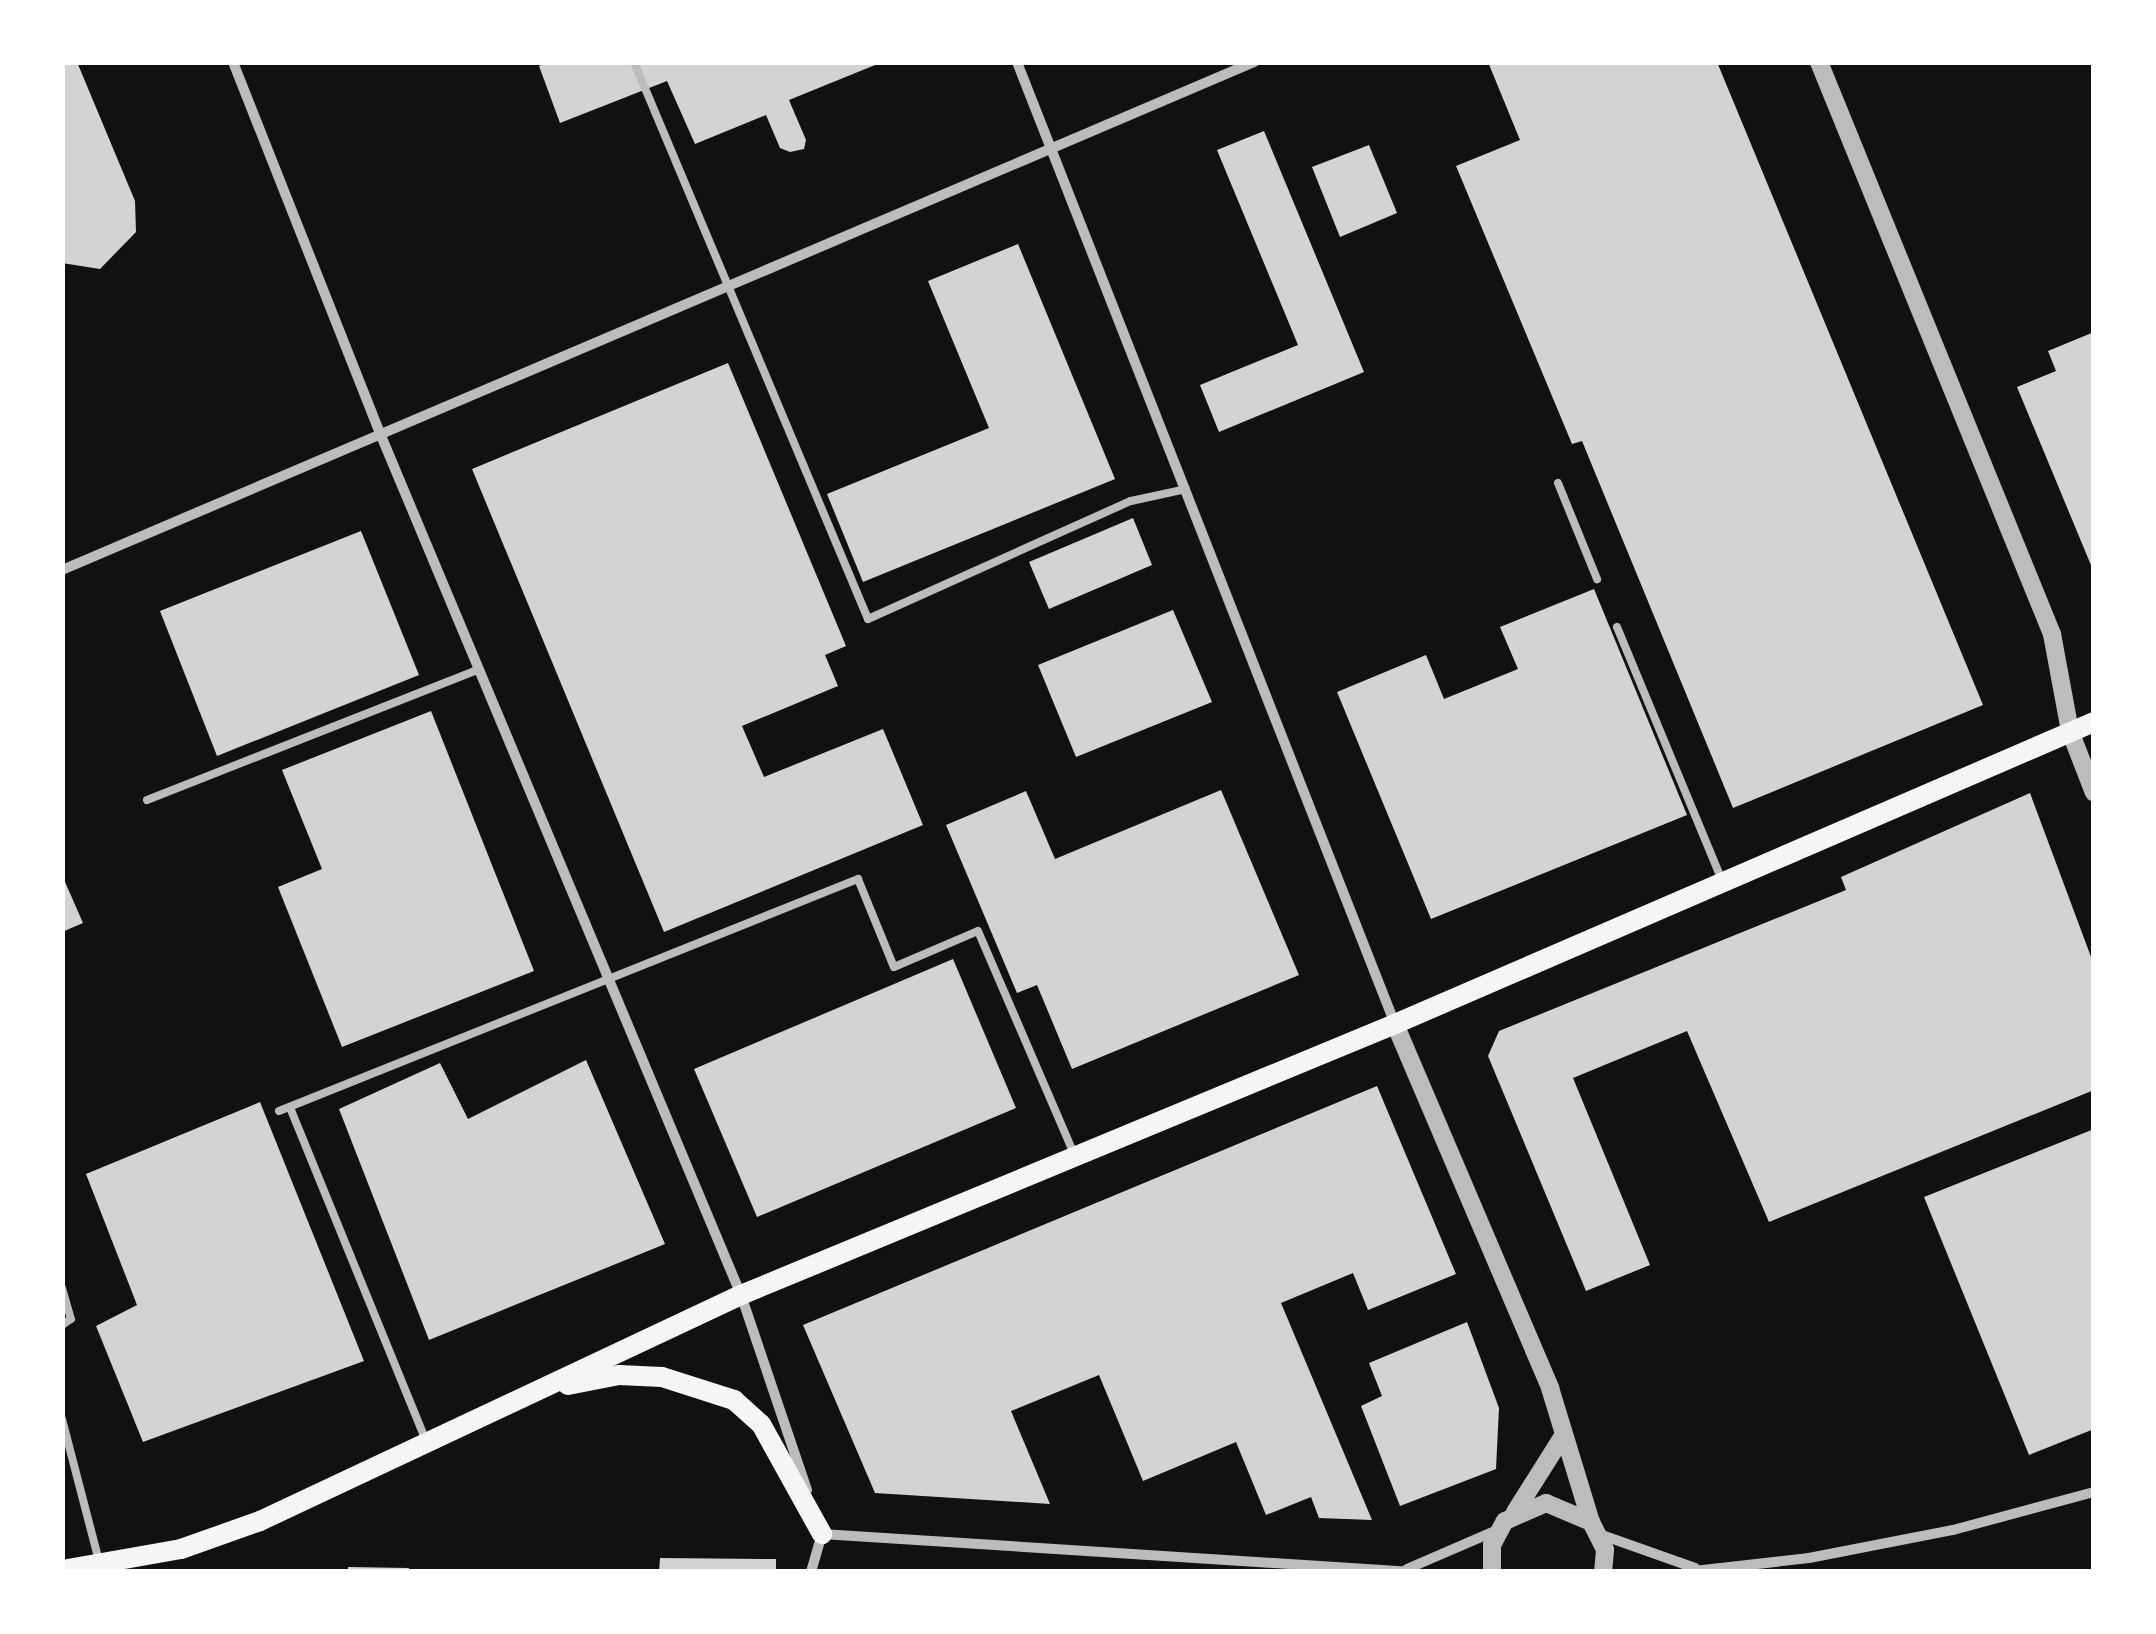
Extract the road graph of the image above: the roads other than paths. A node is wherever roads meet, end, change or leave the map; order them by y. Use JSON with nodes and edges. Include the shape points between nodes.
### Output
{"nodes":[{"id":1,"x":233,"y":62,"type":"edge"},
{"id":2,"x":634,"y":62,"type":"edge"},
{"id":3,"x":1017,"y":62,"type":"edge"},
{"id":4,"x":1254,"y":62,"type":"edge"},
{"id":5,"x":1820,"y":62,"type":"edge"},
{"id":6,"x":1052,"y":146,"type":"junction"},
{"id":7,"x":726,"y":288,"type":"junction"},
{"id":8,"x":382,"y":438,"type":"junction"},
{"id":9,"x":1558,"y":483,"type":"dead end"},
{"id":10,"x":1186,"y":489,"type":"junction"},
{"id":11,"x":62,"y":570,"type":"edge"},
{"id":12,"x":1597,"y":579,"type":"dead end"},
{"id":13,"x":1618,"y":627,"type":"dead end"},
{"id":14,"x":479,"y":668,"type":"junction"},
{"id":15,"x":2094,"y":722,"type":"edge"},
{"id":16,"x":2070,"y":731,"type":"junction"},
{"id":17,"x":2094,"y":793,"type":"edge"},
{"id":18,"x":148,"y":800,"type":"dead end"},
{"id":19,"x":1722,"y":881,"type":"junction"},
{"id":20,"x":610,"y":983,"type":"junction"},
{"id":21,"x":1395,"y":1024,"type":"junction"},
{"id":22,"x":291,"y":1110,"type":"junction"},
{"id":23,"x":279,"y":1111,"type":"dead end"},
{"id":24,"x":1075,"y":1156,"type":"junction"},
{"id":25,"x":62,"y":1288,"type":"edge"},
{"id":26,"x":741,"y":1295,"type":"junction"},
{"id":27,"x":62,"y":1325,"type":"edge"},
{"id":28,"x":537,"y":1392,"type":"junction"},
{"id":29,"x":62,"y":1419,"type":"edge"},
{"id":30,"x":1563,"y":1436,"type":"junction"},
{"id":31,"x":427,"y":1444,"type":"junction"},
{"id":32,"x":2094,"y":1492,"type":"edge"},
{"id":33,"x":1514,"y":1513,"type":"junction"},
{"id":34,"x":1595,"y":1528,"type":"junction"},
{"id":35,"x":1499,"y":1529,"type":"junction"},
{"id":36,"x":822,"y":1534,"type":"junction"},
{"id":37,"x":82,"y":1569,"type":"edge"},
{"id":38,"x":1701,"y":1570,"type":"edge"},
{"id":39,"x":1409,"y":1571,"type":"edge"},
{"id":40,"x":812,"y":1572,"type":"edge"},
{"id":41,"x":1492,"y":1572,"type":"edge"},
{"id":42,"x":1603,"y":1572,"type":"edge"},
{"id":43,"x":1685,"y":1572,"type":"edge"}],
"edges":[{"from":1,"to":8,"type":"street"},
{"from":2,"to":7,"type":"lane"},
{"from":3,"to":6,"type":"street"},
{"from":4,"to":6,"type":"street"},
{"from":5,"to":16,"type":"street","via":[[2052,634]]},
{"from":6,"to":7,"type":"street"},
{"from":6,"to":10,"type":"street"},
{"from":7,"to":8,"type":"street"},
{"from":7,"to":10,"type":"lane","via":[[868,619],[1130,501]]},
{"from":8,"to":11,"type":"street"},
{"from":8,"to":14,"type":"street"},
{"from":9,"to":12,"type":"lane"},
{"from":10,"to":21,"type":"street"},
{"from":13,"to":19,"type":"lane"},
{"from":14,"to":18,"type":"lane"},
{"from":14,"to":20,"type":"street"},
{"from":15,"to":16,"type":"main road"},
{"from":16,"to":17,"type":"street"},
{"from":16,"to":19,"type":"main road"},
{"from":19,"to":21,"type":"main road"},
{"from":20,"to":22,"type":"lane"},
{"from":20,"to":24,"type":"lane","via":[[858,879],[894,967],[978,931]]},
{"from":20,"to":26,"type":"street"},
{"from":21,"to":24,"type":"main road"},
{"from":21,"to":30,"type":"street","via":[[1550,1388]]},
{"from":22,"to":23,"type":"lane"},
{"from":22,"to":31,"type":"lane"},
{"from":24,"to":26,"type":"main road"},
{"from":25,"to":27,"type":"lane","via":[[71,1320]]},
{"from":26,"to":28,"type":"main road"},
{"from":26,"to":36,"type":"street"},
{"from":28,"to":31,"type":"main road"},
{"from":28,"to":36,"type":"main road","via":[[619,1375],[699,1385],[734,1400],[762,1424]]},
{"from":29,"to":37,"type":"lane"},
{"from":30,"to":33,"type":"street"},
{"from":30,"to":34,"type":"street"},
{"from":31,"to":37,"type":"main road","via":[[236,1530]]},
{"from":32,"to":38,"type":"street","via":[[1953,1530],[1809,1558]]},
{"from":33,"to":34,"type":"street","via":[[1546,1502]]},
{"from":33,"to":35,"type":"street"},
{"from":34,"to":38,"type":"street"},
{"from":34,"to":42,"type":"street"},
{"from":35,"to":39,"type":"street"},
{"from":35,"to":41,"type":"street"},
{"from":36,"to":39,"type":"street"},
{"from":36,"to":40,"type":"street"},
{"from":38,"to":43,"type":"street"}]}
